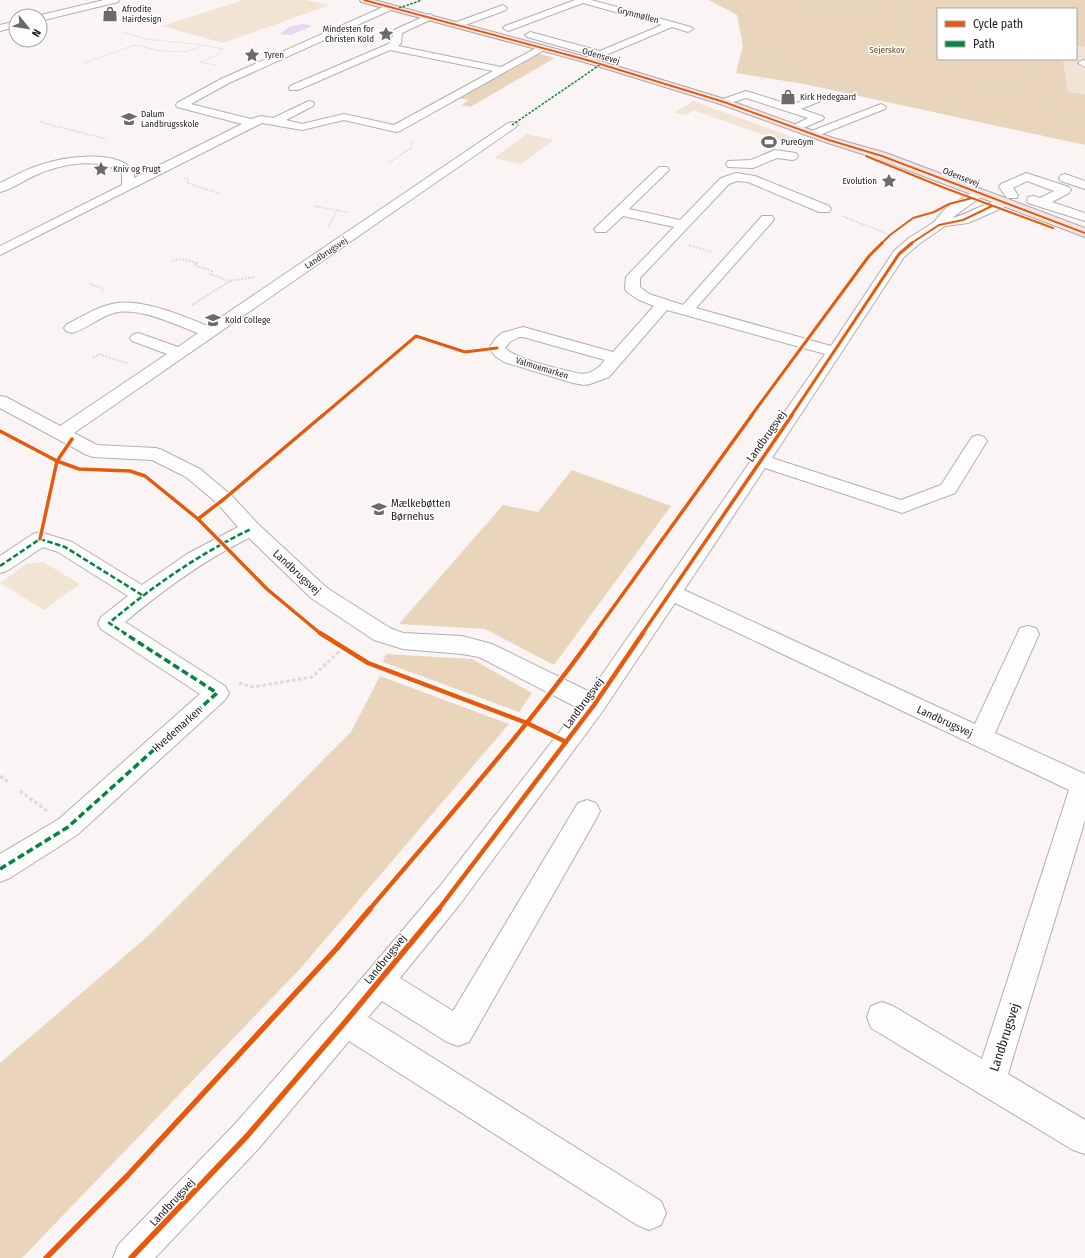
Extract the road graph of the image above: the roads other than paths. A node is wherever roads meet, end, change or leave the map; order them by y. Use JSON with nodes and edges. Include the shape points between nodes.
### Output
{"nodes":[{"id":1,"x":115,"y":0,"type":"edge"},
{"id":2,"x":364,"y":0,"type":"edge"},
{"id":3,"x":582,"y":0,"type":"edge"},
{"id":4,"x":390,"y":7,"type":"junction"},
{"id":5,"x":503,"y":8,"type":"dead end"},
{"id":6,"x":48,"y":16,"type":"edge"},
{"id":7,"x":429,"y":17,"type":"junction"},
{"id":8,"x":672,"y":24,"type":"junction"},
{"id":9,"x":457,"y":25,"type":"junction"},
{"id":10,"x":508,"y":28,"type":"dead end"},
{"id":11,"x":688,"y":28,"type":"dead end"},
{"id":12,"x":526,"y":34,"type":"dead end"},
{"id":13,"x":389,"y":47,"type":"junction"},
{"id":14,"x":543,"y":48,"type":"junction"},
{"id":15,"x":600,"y":54,"type":"junction"},
{"id":16,"x":587,"y":60,"type":"junction"},
{"id":17,"x":502,"y":70,"type":"junction"},
{"id":18,"x":294,"y":88,"type":"dead end"},
{"id":19,"x":819,"y":98,"type":"dead end"},
{"id":20,"x":724,"y":102,"type":"junction"},
{"id":21,"x":309,"y":104,"type":"dead end"},
{"id":22,"x":881,"y":107,"type":"dead end"},
{"id":23,"x":791,"y":109,"type":"junction"},
{"id":24,"x":274,"y":122,"type":"junction"},
{"id":25,"x":252,"y":124,"type":"junction"},
{"id":26,"x":512,"y":125,"type":"dead end"},
{"id":27,"x":796,"y":128,"type":"junction"},
{"id":28,"x":813,"y":134,"type":"junction"},
{"id":29,"x":792,"y":156,"type":"dead end"},
{"id":30,"x":729,"y":169,"type":"junction"},
{"id":31,"x":663,"y":170,"type":"dead end"},
{"id":32,"x":1065,"y":178,"type":"dead end"},
{"id":33,"x":1085,"y":185,"type":"edge"},
{"id":34,"x":128,"y":186,"type":"junction"},
{"id":35,"x":0,"y":188,"type":"edge"},
{"id":36,"x":1057,"y":194,"type":"junction"},
{"id":37,"x":976,"y":196,"type":"junction"},
{"id":38,"x":1071,"y":199,"type":"dead end"},
{"id":39,"x":1001,"y":200,"type":"junction"},
{"id":40,"x":1042,"y":202,"type":"junction"},
{"id":41,"x":824,"y":209,"type":"road end"},
{"id":42,"x":620,"y":210,"type":"junction"},
{"id":43,"x":1085,"y":217,"type":"edge"},
{"id":44,"x":767,"y":219,"type":"dead end"},
{"id":45,"x":684,"y":225,"type":"junction"},
{"id":46,"x":939,"y":225,"type":"junction"},
{"id":47,"x":601,"y":229,"type":"dead end"},
{"id":48,"x":1085,"y":233,"type":"edge"},
{"id":49,"x":1085,"y":239,"type":"edge"},
{"id":50,"x":0,"y":251,"type":"edge"},
{"id":51,"x":664,"y":304,"type":"junction"},
{"id":52,"x":686,"y":310,"type":"junction"},
{"id":53,"x":72,"y":328,"type":"dead end"},
{"id":54,"x":211,"y":332,"type":"junction"},
{"id":55,"x":138,"y":338,"type":"dead end"},
{"id":56,"x":835,"y":352,"type":"junction"},
{"id":57,"x":180,"y":353,"type":"junction"},
{"id":58,"x":616,"y":358,"type":"junction"},
{"id":59,"x":0,"y":401,"type":"edge"},
{"id":60,"x":61,"y":434,"type":"junction"},
{"id":61,"x":978,"y":441,"type":"dead end"},
{"id":62,"x":760,"y":460,"type":"junction"},
{"id":63,"x":251,"y":529,"type":"junction"},
{"id":64,"x":0,"y":566,"type":"edge"},
{"id":65,"x":670,"y":592,"type":"junction"},
{"id":66,"x":142,"y":595,"type":"junction"},
{"id":67,"x":1028,"y":634,"type":"dead end"},
{"id":68,"x":594,"y":705,"type":"junction"},
{"id":69,"x":981,"y":738,"type":"junction"},
{"id":70,"x":1084,"y":786,"type":"edge"},
{"id":71,"x":586,"y":810,"type":"dead end"},
{"id":72,"x":0,"y":869,"type":"edge"},
{"id":73,"x":379,"y":982,"type":"junction"},
{"id":74,"x":882,"y":1017,"type":"dead end"},
{"id":75,"x":346,"y":1020,"type":"junction"},
{"id":76,"x":990,"y":1082,"type":"junction"},
{"id":77,"x":1085,"y":1138,"type":"edge"},
{"id":78,"x":649,"y":1214,"type":"dead end"},
{"id":79,"x":131,"y":1258,"type":"edge"}],
"edges":[{"from":1,"to":6,"type":"street"},
{"from":2,"to":4,"type":"main road","name":"Odensevej"},
{"from":3,"to":8,"type":"street","name":"Grynmøllen"},
{"from":3,"to":10,"type":"street"},
{"from":4,"to":7,"type":"main road","name":"Odensevej"},
{"from":4,"to":25,"type":"street","via":[[246,72],[181,105]]},
{"from":5,"to":9,"type":"street"},
{"from":7,"to":9,"type":"main road","name":"Odensevej"},
{"from":7,"to":13,"type":"street","via":[[397,32],[396,43]]},
{"from":8,"to":11,"type":"street","name":"Grynmøllen"},
{"from":8,"to":15,"type":"street","name":"Grynmøllen"},
{"from":9,"to":14,"type":"main road","name":"Odensevej"},
{"from":12,"to":15,"type":"street"},
{"from":13,"to":17,"type":"street"},
{"from":13,"to":18,"type":"street"},
{"from":14,"to":16,"type":"main road","name":"Odensevej"},
{"from":14,"to":17,"type":"street"},
{"from":15,"to":16,"type":"street","name":"Grynmøllen"},
{"from":16,"to":20,"type":"main road","name":"Odensevej"},
{"from":17,"to":24,"type":"street","via":[[396,129],[344,117],[302,127]]},
{"from":19,"to":23,"type":"street"},
{"from":20,"to":23,"type":"street","via":[[746,94]]},
{"from":20,"to":27,"type":"main road","name":"Odensevej"},
{"from":21,"to":24,"type":"street"},
{"from":22,"to":28,"type":"street"},
{"from":23,"to":27,"type":"street","via":[[818,118]]},
{"from":24,"to":25,"type":"street","via":[[261,118]]},
{"from":25,"to":34,"type":"street"},
{"from":26,"to":54,"type":"street","name":"Landbrugsvej"},
{"from":27,"to":28,"type":"main road","name":"Odensevej"},
{"from":28,"to":37,"type":"main road","name":"Odensevej","via":[[886,166]]},
{"from":29,"to":30,"type":"street","via":[[775,154],[752,164]]},
{"from":30,"to":41,"type":"street"},
{"from":30,"to":45,"type":"street","via":[[725,181]]},
{"from":31,"to":42,"type":"street"},
{"from":32,"to":33,"type":"street"},
{"from":34,"to":35,"type":"street","via":[[128,172],[124,169],[114,163],[90,160],[45,167]]},
{"from":34,"to":50,"type":"street"},
{"from":36,"to":38,"type":"street"},
{"from":36,"to":39,"type":"street","via":[[1065,190],[1026,177],[1005,188]]},
{"from":36,"to":40,"type":"street"},
{"from":37,"to":39,"type":"main road","name":"Odensevej"},
{"from":37,"to":46,"type":"street","name":"Landbrugsvej","via":[[950,212]]},
{"from":39,"to":40,"type":"street"},
{"from":39,"to":46,"type":"street","name":"Landbrugsvej","via":[[963,220]]},
{"from":39,"to":48,"type":"main road","name":"Odensevej"},
{"from":39,"to":49,"type":"main road","name":"Odensevej"},
{"from":40,"to":43,"type":"street"},
{"from":42,"to":45,"type":"street"},
{"from":42,"to":47,"type":"street"},
{"from":44,"to":52,"type":"street"},
{"from":45,"to":51,"type":"street","via":[[633,277],[632,289],[644,297]]},
{"from":46,"to":56,"type":"street","name":"Landbrugsvej","via":[[899,254]]},
{"from":51,"to":52,"type":"street"},
{"from":51,"to":58,"type":"street","name":"Valmuemarken"},
{"from":52,"to":56,"type":"street"},
{"from":53,"to":54,"type":"street","via":[[104,311],[122,307],[139,309]]},
{"from":54,"to":57,"type":"street","name":"Landbrugsvej"},
{"from":55,"to":57,"type":"street"},
{"from":56,"to":62,"type":"street","name":"Landbrugsvej"},
{"from":57,"to":60,"type":"street","name":"Landbrugsvej"},
{"from":58,"to":58,"type":"street","name":"Valmuemarken","via":[[523,332],[508,335],[497,348],[510,358],[584,380],[603,373]]},
{"from":59,"to":60,"type":"street","name":"Landbrugsvej"},
{"from":60,"to":63,"type":"street","name":"Landbrugsvej","via":[[93,451],[156,454],[162,457],[193,473],[224,499]]},
{"from":61,"to":62,"type":"street","name":"Landbrugsvej","via":[[948,489],[902,508]]},
{"from":62,"to":65,"type":"street","name":"Landbrugsvej"},
{"from":63,"to":66,"type":"street","via":[[221,543],[183,566]]},
{"from":63,"to":68,"type":"street","name":"Landbrugsvej","via":[[318,593],[382,634],[403,641],[484,650]]},
{"from":64,"to":66,"type":"street","via":[[40,540],[65,547]]},
{"from":65,"to":68,"type":"street","name":"Landbrugsvej"},
{"from":65,"to":69,"type":"street","name":"Landbrugsvej"},
{"from":66,"to":72,"type":"street","name":"Hvedemarken","via":[[108,623],[217,694],[68,827]]},
{"from":67,"to":69,"type":"street","name":"Landbrugsvej"},
{"from":68,"to":73,"type":"street","name":"Landbrugsvej","via":[[450,895]]},
{"from":69,"to":70,"type":"street","name":"Landbrugsvej"},
{"from":70,"to":76,"type":"street","name":"Landbrugsvej"},
{"from":71,"to":73,"type":"street","name":"Landbrugsvej","via":[[458,1031]]},
{"from":73,"to":75,"type":"street","name":"Landbrugsvej"},
{"from":74,"to":76,"type":"street"},
{"from":75,"to":78,"type":"street"},
{"from":75,"to":79,"type":"street","name":"Landbrugsvej","via":[[247,1136]]},
{"from":76,"to":77,"type":"street"}]}
